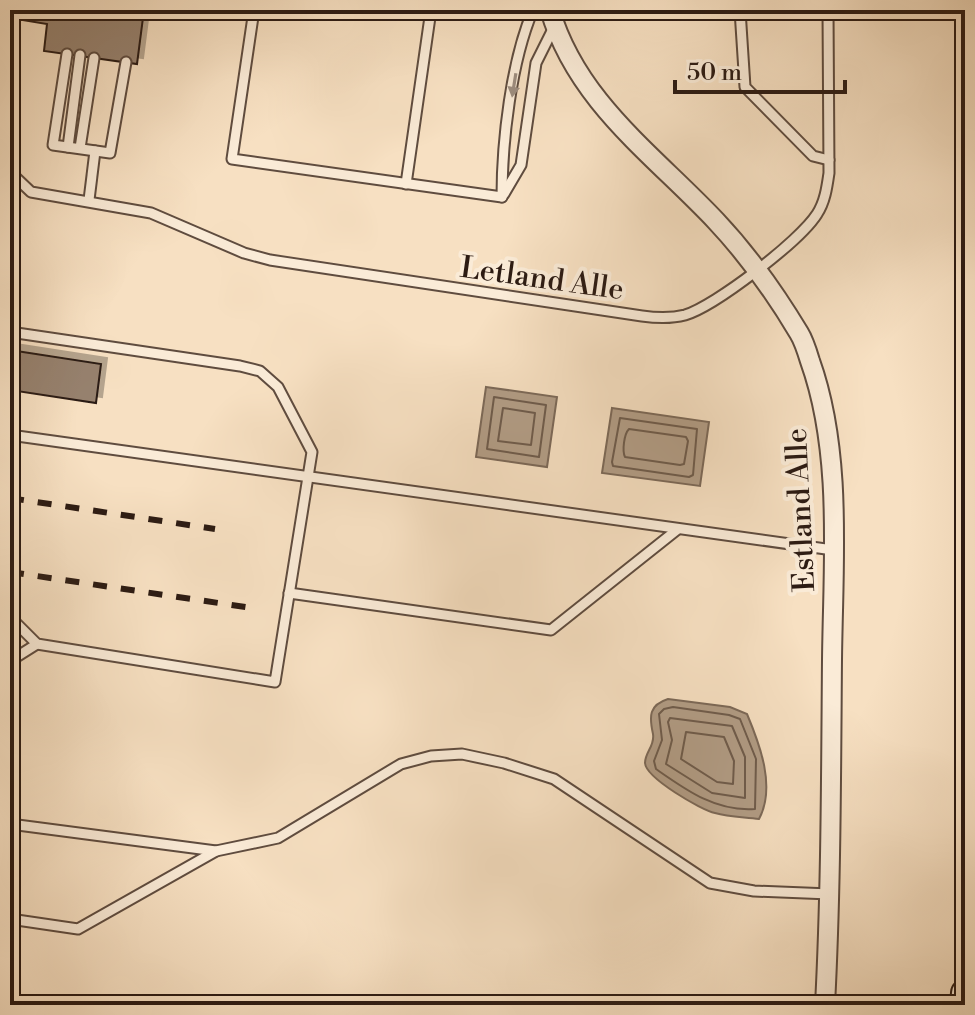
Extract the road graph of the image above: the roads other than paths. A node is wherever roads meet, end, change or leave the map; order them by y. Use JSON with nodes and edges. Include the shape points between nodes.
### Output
{"nodes":[{"id":1,"x":254,"y":10,"type":"edge"},
{"id":2,"x":431,"y":10,"type":"edge"},
{"id":3,"x":533,"y":10,"type":"edge"},
{"id":4,"x":740,"y":10,"type":"edge"},
{"id":5,"x":828,"y":10,"type":"edge"},
{"id":6,"x":552,"y":18,"type":"edge"},
{"id":7,"x":67,"y":54,"type":"dead end"},
{"id":8,"x":80,"y":55,"type":"dead end"},
{"id":9,"x":94,"y":58,"type":"dead end"},
{"id":10,"x":126,"y":62,"type":"dead end"},
{"id":11,"x":68,"y":147,"type":"junction"},
{"id":12,"x":80,"y":148,"type":"junction"},
{"id":13,"x":95,"y":151,"type":"junction"},
{"id":14,"x":829,"y":160,"type":"junction"},
{"id":15,"x":10,"y":172,"type":"edge"},
{"id":16,"x":406,"y":184,"type":"junction"},
{"id":17,"x":502,"y":197,"type":"junction"},
{"id":18,"x":89,"y":200,"type":"junction"},
{"id":19,"x":757,"y":269,"type":"junction"},
{"id":20,"x":10,"y":332,"type":"edge"},
{"id":21,"x":10,"y":435,"type":"edge"},
{"id":22,"x":308,"y":478,"type":"junction"},
{"id":23,"x":678,"y":529,"type":"junction"},
{"id":24,"x":833,"y":550,"type":"junction"},
{"id":25,"x":289,"y":593,"type":"junction"},
{"id":26,"x":10,"y":617,"type":"edge"},
{"id":27,"x":37,"y":644,"type":"junction"},
{"id":28,"x":10,"y":661,"type":"edge"},
{"id":29,"x":10,"y":824,"type":"edge"},
{"id":30,"x":216,"y":851,"type":"junction"},
{"id":31,"x":831,"y":894,"type":"junction"},
{"id":32,"x":10,"y":919,"type":"edge"},
{"id":33,"x":965,"y":993,"type":"edge"},
{"id":34,"x":825,"y":1005,"type":"edge"},
{"id":35,"x":964,"y":1005,"type":"edge"}],
"edges":[{"from":1,"to":16,"type":"lane","via":[[232,159]]},
{"from":2,"to":16,"type":"lane"},
{"from":3,"to":17,"type":"lane","one_way":true,"via":[[521,39]]},
{"from":4,"to":14,"type":"lane","via":[[745,87],[813,156]]},
{"from":5,"to":14,"type":"lane","name":"Letland Alle"},
{"from":6,"to":17,"type":"lane","via":[[536,63],[521,165]]},
{"from":6,"to":19,"type":"street","name":"Estland Alle","via":[[576,68],[612,119]]},
{"from":7,"to":11,"type":"lane","via":[[53,145]]},
{"from":8,"to":11,"type":"lane"},
{"from":9,"to":12,"type":"lane"},
{"from":10,"to":13,"type":"lane","via":[[110,153]]},
{"from":11,"to":12,"type":"lane"},
{"from":12,"to":13,"type":"lane"},
{"from":13,"to":18,"type":"lane"},
{"from":14,"to":19,"type":"lane","name":"Letland Alle","via":[[828,185],[817,214]]},
{"from":15,"to":18,"type":"lane","name":"Letland Alle","via":[[31,192]]},
{"from":16,"to":17,"type":"lane"},
{"from":18,"to":19,"type":"lane","name":"Letland Alle","via":[[151,213],[280,263],[642,316],[675,318],[698,310]]},
{"from":19,"to":24,"type":"street","name":"Estland Alle","via":[[801,336],[819,384],[831,449]]},
{"from":20,"to":22,"type":"lane","via":[[260,371],[278,387],[312,452]]},
{"from":21,"to":22,"type":"lane"},
{"from":22,"to":23,"type":"lane"},
{"from":22,"to":25,"type":"lane"},
{"from":23,"to":24,"type":"lane"},
{"from":23,"to":25,"type":"lane","via":[[551,630]]},
{"from":24,"to":31,"type":"street","name":"Estland Alle"},
{"from":25,"to":27,"type":"lane","via":[[275,682]]},
{"from":26,"to":27,"type":"lane"},
{"from":27,"to":28,"type":"lane"},
{"from":29,"to":30,"type":"lane"},
{"from":30,"to":31,"type":"lane","via":[[278,838],[401,764],[462,754],[554,779],[710,883]]},
{"from":30,"to":32,"type":"lane","via":[[78,929]]},
{"from":31,"to":34,"type":"street","name":"Estland Alle"},
{"from":33,"to":35,"type":"main road"}]}
